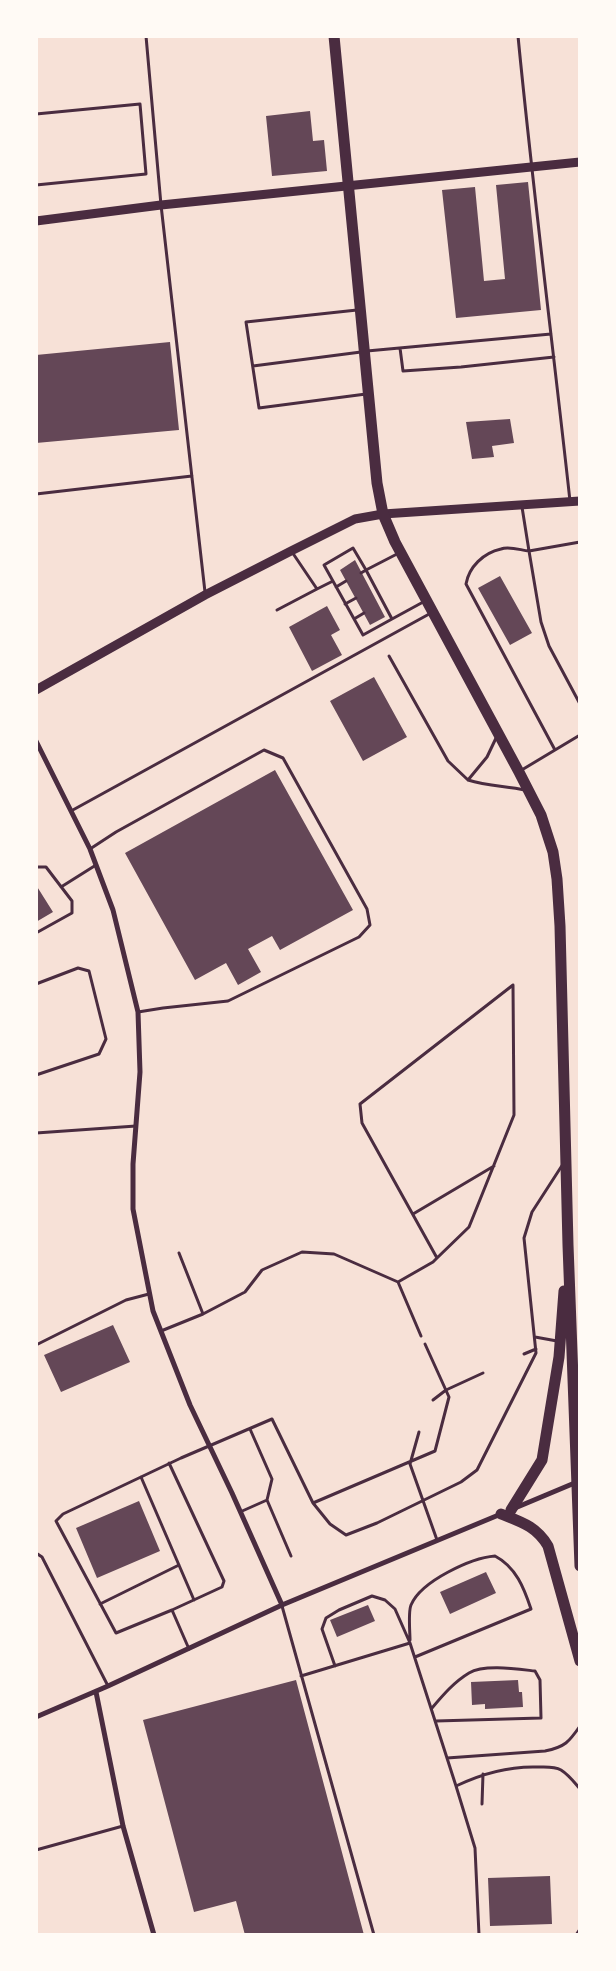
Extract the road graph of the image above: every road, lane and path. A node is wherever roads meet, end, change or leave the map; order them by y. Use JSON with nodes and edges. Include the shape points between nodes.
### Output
{"nodes":[{"id":1,"x":146,"y":36,"type":"edge"},
{"id":2,"x":334,"y":36,"type":"edge"},
{"id":3,"x":518,"y":36,"type":"edge"},
{"id":4,"x":36,"y":114,"type":"edge"},
{"id":5,"x":580,"y":162,"type":"edge"},
{"id":6,"x":530,"y":167,"type":"junction"},
{"id":7,"x":36,"y":184,"type":"edge"},
{"id":8,"x":348,"y":186,"type":"junction"},
{"id":9,"x":162,"y":204,"type":"junction"},
{"id":10,"x":36,"y":221,"type":"edge"},
{"id":11,"x":360,"y":309,"type":"junction"},
{"id":12,"x":552,"y":334,"type":"junction"},
{"id":13,"x":400,"y":348,"type":"junction"},
{"id":14,"x":364,"y":351,"type":"junction"},
{"id":15,"x":554,"y":357,"type":"junction"},
{"id":16,"x":253,"y":366,"type":"junction"},
{"id":17,"x":368,"y":394,"type":"junction"},
{"id":18,"x":192,"y":476,"type":"junction"},
{"id":19,"x":36,"y":494,"type":"edge"},
{"id":20,"x":580,"y":501,"type":"edge"},
{"id":21,"x":570,"y":502,"type":"junction"},
{"id":22,"x":522,"y":506,"type":"junction"},
{"id":23,"x":383,"y":514,"type":"junction"},
{"id":24,"x":580,"y":542,"type":"edge"},
{"id":25,"x":291,"y":551,"type":"junction"},
{"id":26,"x":529,"y":551,"type":"junction"},
{"id":27,"x":400,"y":552,"type":"junction"},
{"id":28,"x":366,"y":570,"type":"junction"},
{"id":29,"x":361,"y":573,"type":"dead end"},
{"id":30,"x":333,"y":581,"type":"junction"},
{"id":31,"x":346,"y":581,"type":"dead end"},
{"id":32,"x":374,"y":586,"type":"junction"},
{"id":33,"x":336,"y":587,"type":"junction"},
{"id":34,"x":317,"y":589,"type":"junction"},
{"id":35,"x":370,"y":589,"type":"dead end"},
{"id":36,"x":205,"y":595,"type":"junction"},
{"id":37,"x":356,"y":598,"type":"dead end"},
{"id":38,"x":426,"y":601,"type":"junction"},
{"id":39,"x":382,"y":602,"type":"junction"},
{"id":40,"x":345,"y":604,"type":"junction"},
{"id":41,"x":378,"y":605,"type":"dead end"},
{"id":42,"x":277,"y":610,"type":"dead end"},
{"id":43,"x":364,"y":613,"type":"dead end"},
{"id":44,"x":432,"y":613,"type":"junction"},
{"id":45,"x":354,"y":619,"type":"junction"},
{"id":46,"x":392,"y":619,"type":"junction"},
{"id":47,"x":389,"y":656,"type":"dead end"},
{"id":48,"x":36,"y":690,"type":"edge"},
{"id":49,"x":580,"y":704,"type":"edge"},
{"id":50,"x":498,"y":734,"type":"junction"},
{"id":51,"x":580,"y":736,"type":"edge"},
{"id":52,"x":36,"y":741,"type":"edge"},
{"id":53,"x":555,"y":750,"type":"junction"},
{"id":54,"x":520,"y":772,"type":"junction"},
{"id":55,"x":468,"y":780,"type":"junction"},
{"id":56,"x":529,"y":791,"type":"junction"},
{"id":57,"x":71,"y":811,"type":"junction"},
{"id":58,"x":90,"y":849,"type":"junction"},
{"id":59,"x":96,"y":866,"type":"junction"},
{"id":60,"x":36,"y":867,"type":"edge"},
{"id":61,"x":61,"y":887,"type":"junction"},
{"id":62,"x":36,"y":934,"type":"edge"},
{"id":63,"x":36,"y":984,"type":"edge"},
{"id":64,"x":138,"y":1012,"type":"junction"},
{"id":65,"x":36,"y":1075,"type":"edge"},
{"id":66,"x":136,"y":1126,"type":"junction"},
{"id":67,"x":36,"y":1133,"type":"edge"},
{"id":68,"x":566,"y":1158,"type":"junction"},
{"id":69,"x":494,"y":1166,"type":"junction"},
{"id":70,"x":412,"y":1214,"type":"junction"},
{"id":71,"x":568,"y":1245,"type":"junction"},
{"id":72,"x":179,"y":1253,"type":"dead end"},
{"id":73,"x":437,"y":1258,"type":"junction"},
{"id":74,"x":398,"y":1282,"type":"junction"},
{"id":75,"x":150,"y":1293,"type":"junction"},
{"id":76,"x":204,"y":1314,"type":"junction"},
{"id":77,"x":161,"y":1331,"type":"junction"},
{"id":78,"x":421,"y":1336,"type":"dead end"},
{"id":79,"x":535,"y":1337,"type":"junction"},
{"id":80,"x":560,"y":1341,"type":"junction"},
{"id":81,"x":424,"y":1344,"type":"dead end"},
{"id":82,"x":36,"y":1345,"type":"edge"},
{"id":83,"x":536,"y":1349,"type":"junction"},
{"id":84,"x":524,"y":1354,"type":"dead end"},
{"id":85,"x":483,"y":1373,"type":"dead end"},
{"id":86,"x":446,"y":1390,"type":"junction"},
{"id":87,"x":433,"y":1400,"type":"dead end"},
{"id":88,"x":250,"y":1429,"type":"junction"},
{"id":89,"x":419,"y":1432,"type":"dead end"},
{"id":90,"x":209,"y":1447,"type":"junction"},
{"id":91,"x":169,"y":1463,"type":"junction"},
{"id":92,"x":410,"y":1464,"type":"junction"},
{"id":93,"x":142,"y":1476,"type":"junction"},
{"id":94,"x":577,"y":1482,"type":"junction"},
{"id":95,"x":267,"y":1500,"type":"junction"},
{"id":96,"x":423,"y":1500,"type":"junction"},
{"id":97,"x":313,"y":1503,"type":"junction"},
{"id":98,"x":240,"y":1512,"type":"junction"},
{"id":99,"x":506,"y":1512,"type":"junction"},
{"id":100,"x":437,"y":1540,"type":"junction"},
{"id":101,"x":36,"y":1553,"type":"edge"},
{"id":102,"x":292,"y":1556,"type":"dead end"},
{"id":103,"x":179,"y":1565,"type":"junction"},
{"id":104,"x":580,"y":1566,"type":"edge"},
{"id":105,"x":194,"y":1600,"type":"junction"},
{"id":106,"x":100,"y":1604,"type":"junction"},
{"id":107,"x":282,"y":1605,"type":"junction"},
{"id":108,"x":172,"y":1610,"type":"junction"},
{"id":109,"x":410,"y":1643,"type":"junction"},
{"id":110,"x":189,"y":1649,"type":"junction"},
{"id":111,"x":414,"y":1657,"type":"junction"},
{"id":112,"x":580,"y":1661,"type":"edge"},
{"id":113,"x":335,"y":1666,"type":"junction"},
{"id":114,"x":301,"y":1676,"type":"junction"},
{"id":115,"x":108,"y":1686,"type":"junction"},
{"id":116,"x":96,"y":1692,"type":"junction"},
{"id":117,"x":432,"y":1709,"type":"junction"},
{"id":118,"x":36,"y":1717,"type":"edge"},
{"id":119,"x":436,"y":1721,"type":"junction"},
{"id":120,"x":580,"y":1726,"type":"edge"},
{"id":121,"x":447,"y":1758,"type":"junction"},
{"id":122,"x":484,"y":1774,"type":"junction"},
{"id":123,"x":456,"y":1786,"type":"junction"},
{"id":124,"x":580,"y":1789,"type":"edge"},
{"id":125,"x":482,"y":1804,"type":"dead end"},
{"id":126,"x":123,"y":1826,"type":"junction"},
{"id":127,"x":36,"y":1850,"type":"edge"},
{"id":128,"x":580,"y":1930,"type":"edge"},
{"id":129,"x":154,"y":1935,"type":"edge"},
{"id":130,"x":183,"y":1935,"type":"edge"},
{"id":131,"x":193,"y":1935,"type":"edge"},
{"id":132,"x":374,"y":1935,"type":"edge"},
{"id":133,"x":479,"y":1935,"type":"edge"},
{"id":134,"x":576,"y":1935,"type":"edge"}],
"edges":[{"from":1,"to":9,"type":"lane"},
{"from":2,"to":8,"type":"main road"},
{"from":3,"to":6,"type":"lane"},
{"from":4,"to":7,"type":"lane","via":[[140,104],[146,174]]},
{"from":5,"to":6,"type":"street"},
{"from":6,"to":8,"type":"street"},
{"from":6,"to":12,"type":"lane"},
{"from":8,"to":9,"type":"street"},
{"from":8,"to":11,"type":"main road"},
{"from":9,"to":10,"type":"street"},
{"from":9,"to":18,"type":"lane"},
{"from":11,"to":14,"type":"main road"},
{"from":11,"to":16,"type":"lane","via":[[246,322]]},
{"from":12,"to":13,"type":"lane"},
{"from":12,"to":15,"type":"lane"},
{"from":13,"to":14,"type":"lane"},
{"from":13,"to":15,"type":"lane","via":[[403,371]]},
{"from":14,"to":16,"type":"lane"},
{"from":14,"to":17,"type":"main road"},
{"from":15,"to":21,"type":"lane"},
{"from":16,"to":17,"type":"lane","via":[[258,408]]},
{"from":17,"to":23,"type":"main road"},
{"from":18,"to":19,"type":"lane"},
{"from":18,"to":36,"type":"lane"},
{"from":20,"to":21,"type":"street"},
{"from":21,"to":22,"type":"street"},
{"from":22,"to":23,"type":"street"},
{"from":22,"to":26,"type":"lane"},
{"from":23,"to":25,"type":"street","via":[[355,519]]},
{"from":23,"to":27,"type":"main road"},
{"from":24,"to":26,"type":"lane"},
{"from":25,"to":34,"type":"lane"},
{"from":25,"to":36,"type":"street"},
{"from":26,"to":49,"type":"lane","via":[[541,622],[549,646]]},
{"from":26,"to":53,"type":"lane","via":[[501,548],[475,563],[466,584]]},
{"from":27,"to":28,"type":"lane"},
{"from":27,"to":38,"type":"main road"},
{"from":28,"to":29,"type":"lane"},
{"from":28,"to":30,"type":"lane","via":[[354,548],[324,564]]},
{"from":28,"to":32,"type":"lane"},
{"from":30,"to":33,"type":"lane"},
{"from":30,"to":34,"type":"lane"},
{"from":31,"to":33,"type":"lane"},
{"from":32,"to":35,"type":"lane"},
{"from":32,"to":39,"type":"lane"},
{"from":33,"to":40,"type":"lane"},
{"from":34,"to":42,"type":"lane"},
{"from":36,"to":48,"type":"street"},
{"from":37,"to":40,"type":"lane"},
{"from":38,"to":44,"type":"main road"},
{"from":38,"to":46,"type":"lane"},
{"from":39,"to":41,"type":"lane"},
{"from":39,"to":46,"type":"lane"},
{"from":40,"to":45,"type":"lane"},
{"from":43,"to":45,"type":"lane"},
{"from":44,"to":50,"type":"main road"},
{"from":44,"to":57,"type":"lane"},
{"from":45,"to":46,"type":"lane","via":[[363,635]]},
{"from":47,"to":55,"type":"lane","via":[[448,761]]},
{"from":50,"to":54,"type":"main road"},
{"from":50,"to":55,"type":"lane","via":[[487,756]]},
{"from":51,"to":53,"type":"lane"},
{"from":52,"to":57,"type":"street"},
{"from":53,"to":54,"type":"lane"},
{"from":54,"to":56,"type":"main road"},
{"from":55,"to":56,"type":"lane"},
{"from":56,"to":68,"type":"main road","via":[[553,852],[557,879]]},
{"from":57,"to":58,"type":"street"},
{"from":58,"to":59,"type":"street"},
{"from":58,"to":64,"type":"lane","via":[[264,750],[282,758],[367,908],[370,925],[359,937],[228,1001]]},
{"from":59,"to":61,"type":"lane"},
{"from":59,"to":64,"type":"street","via":[[114,910]]},
{"from":60,"to":61,"type":"lane","via":[[46,867]]},
{"from":61,"to":62,"type":"lane","via":[[72,901],[72,913]]},
{"from":63,"to":65,"type":"lane","via":[[78,968],[89,971],[106,1039],[99,1054]]},
{"from":64,"to":66,"type":"street","via":[[140,1072]]},
{"from":66,"to":67,"type":"lane"},
{"from":66,"to":75,"type":"street","via":[[133,1209]]},
{"from":68,"to":71,"type":"main road"},
{"from":68,"to":79,"type":"lane","via":[[532,1212],[524,1238]]},
{"from":69,"to":70,"type":"lane"},
{"from":69,"to":70,"type":"lane","via":[[514,1115],[513,985],[360,1104],[362,1123]]},
{"from":69,"to":73,"type":"lane","via":[[470,1228]]},
{"from":70,"to":73,"type":"lane"},
{"from":71,"to":80,"type":"main road"},
{"from":71,"to":94,"type":"main road"},
{"from":72,"to":76,"type":"lane"},
{"from":73,"to":74,"type":"lane"},
{"from":74,"to":76,"type":"lane","via":[[334,1254],[302,1252],[262,1270],[245,1292]]},
{"from":74,"to":78,"type":"lane"},
{"from":75,"to":77,"type":"street"},
{"from":75,"to":82,"type":"lane","via":[[126,1300]]},
{"from":76,"to":77,"type":"lane"},
{"from":77,"to":90,"type":"street"},
{"from":79,"to":80,"type":"lane"},
{"from":79,"to":83,"type":"lane"},
{"from":80,"to":99,"type":"main road","via":[[542,1460]]},
{"from":81,"to":86,"type":"lane"},
{"from":83,"to":84,"type":"lane"},
{"from":83,"to":96,"type":"lane","via":[[518,1391],[476,1470],[461,1482]]},
{"from":85,"to":86,"type":"lane"},
{"from":86,"to":87,"type":"lane"},
{"from":86,"to":92,"type":"lane","via":[[449,1397],[435,1451]]},
{"from":88,"to":90,"type":"lane"},
{"from":88,"to":95,"type":"lane","via":[[272,1479]]},
{"from":88,"to":97,"type":"lane","via":[[272,1419]]},
{"from":89,"to":92,"type":"lane"},
{"from":90,"to":91,"type":"lane"},
{"from":90,"to":98,"type":"street"},
{"from":91,"to":93,"type":"lane"},
{"from":91,"to":105,"type":"lane","via":[[224,1581],[222,1587]]},
{"from":92,"to":96,"type":"lane"},
{"from":92,"to":97,"type":"lane"},
{"from":93,"to":103,"type":"lane"},
{"from":93,"to":106,"type":"lane","via":[[63,1514],[56,1521]]},
{"from":94,"to":99,"type":"street"},
{"from":94,"to":104,"type":"main road"},
{"from":95,"to":98,"type":"lane"},
{"from":95,"to":102,"type":"lane"},
{"from":96,"to":97,"type":"lane","via":[[346,1535],[330,1524]]},
{"from":96,"to":100,"type":"lane"},
{"from":98,"to":107,"type":"street"},
{"from":99,"to":100,"type":"street"},
{"from":99,"to":112,"type":"main road","via":[[541,1535],[548,1546]]},
{"from":100,"to":107,"type":"street"},
{"from":101,"to":115,"type":"lane","via":[[42,1557]]},
{"from":103,"to":105,"type":"lane"},
{"from":103,"to":106,"type":"lane"},
{"from":105,"to":108,"type":"lane"},
{"from":106,"to":108,"type":"lane","via":[[116,1633]]},
{"from":107,"to":110,"type":"street"},
{"from":107,"to":114,"type":"lane"},
{"from":108,"to":110,"type":"lane"},
{"from":109,"to":111,"type":"lane"},
{"from":109,"to":111,"type":"lane","via":[[410,1606],[438,1578],[469,1562],[495,1556],[505,1561],[522,1583],[532,1609]]},
{"from":109,"to":113,"type":"lane"},
{"from":109,"to":113,"type":"lane","via":[[395,1609],[385,1600],[372,1596],[326,1618],[322,1629]]},
{"from":110,"to":115,"type":"street"},
{"from":111,"to":117,"type":"lane"},
{"from":113,"to":114,"type":"lane"},
{"from":114,"to":132,"type":"lane"},
{"from":115,"to":116,"type":"street"},
{"from":116,"to":118,"type":"street"},
{"from":116,"to":126,"type":"street"},
{"from":117,"to":119,"type":"lane"},
{"from":117,"to":119,"type":"lane","via":[[454,1684],[471,1672],[513,1668],[535,1671],[540,1680],[541,1718]]},
{"from":119,"to":121,"type":"lane"},
{"from":120,"to":121,"type":"lane","via":[[560,1748]]},
{"from":121,"to":123,"type":"lane"},
{"from":122,"to":123,"type":"lane"},
{"from":122,"to":124,"type":"lane","via":[[526,1766],[549,1767],[560,1769]]},
{"from":122,"to":125,"type":"lane"},
{"from":123,"to":133,"type":"lane","via":[[475,1848]]},
{"from":126,"to":127,"type":"lane"},
{"from":126,"to":129,"type":"street"},
{"from":128,"to":134,"type":"lane"},
{"from":130,"to":131,"type":"lane"}]}
